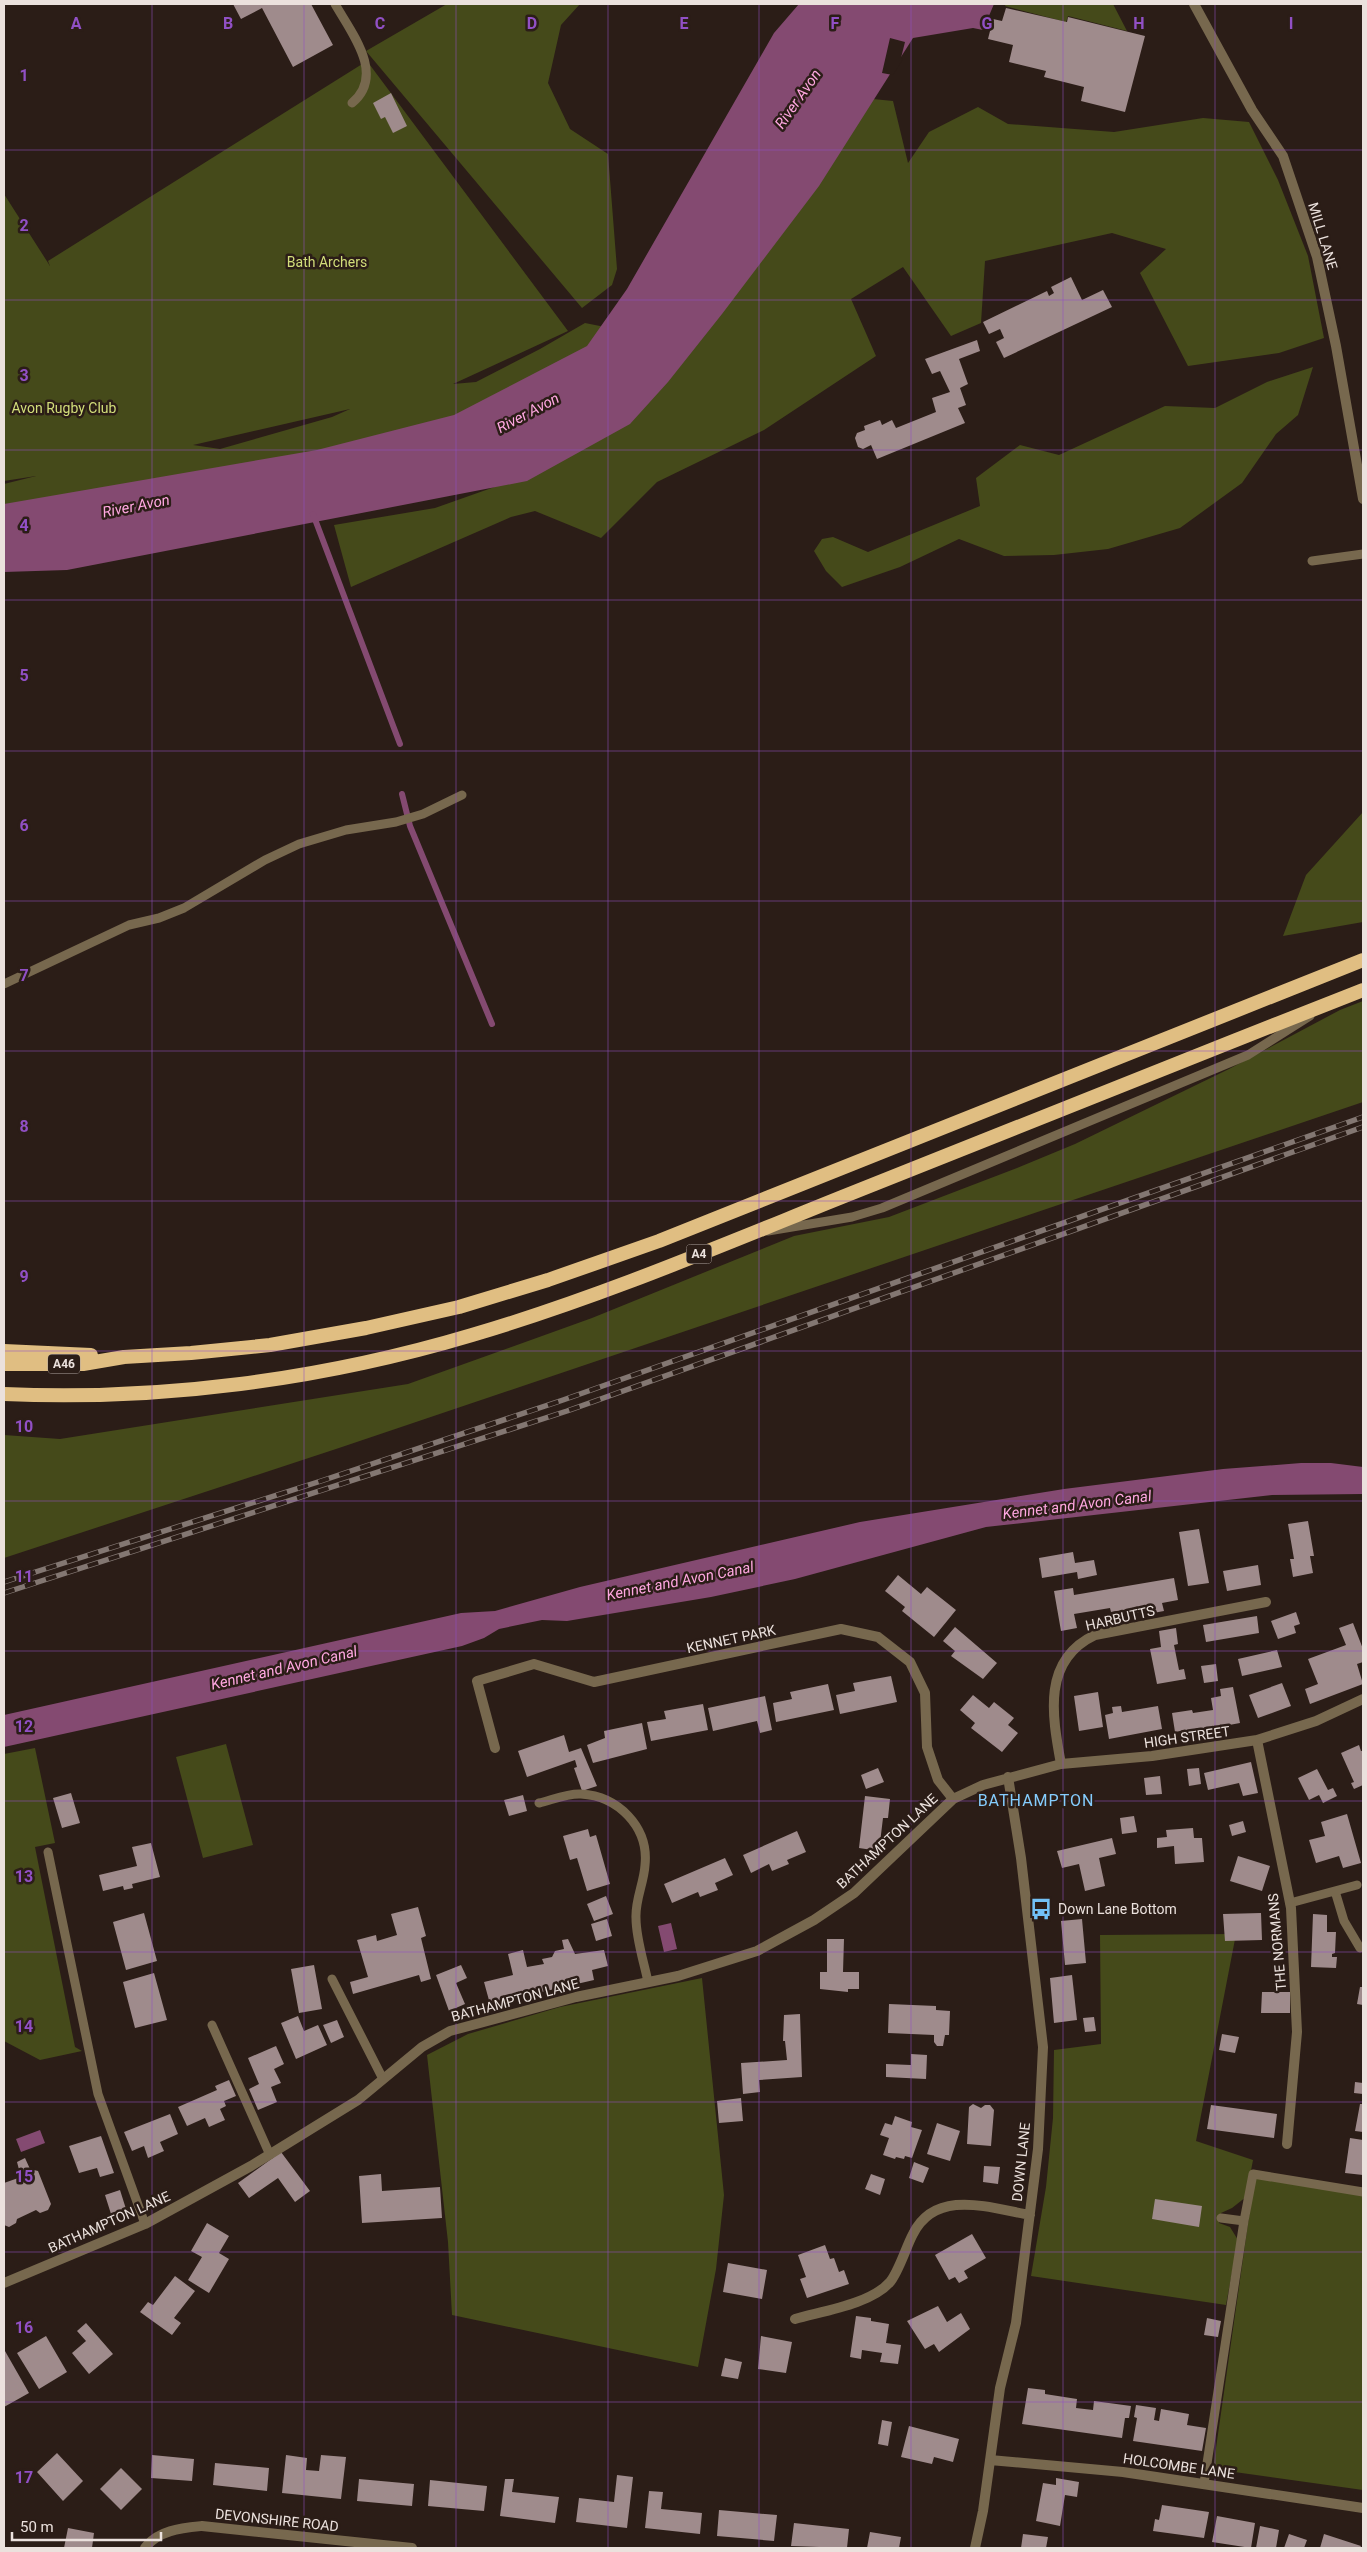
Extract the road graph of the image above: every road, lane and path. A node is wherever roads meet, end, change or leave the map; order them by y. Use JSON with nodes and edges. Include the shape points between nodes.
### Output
{"nodes":[{"id":1,"x":335,"y":4,"type":"edge"},
{"id":2,"x":1194,"y":4,"type":"edge"},
{"id":3,"x":352,"y":103,"type":"dead end"},
{"id":4,"x":1363,"y":499,"type":"edge"},
{"id":5,"x":1363,"y":554,"type":"edge"},
{"id":6,"x":1312,"y":561,"type":"dead end"},
{"id":7,"x":462,"y":796,"type":"dead end"},
{"id":8,"x":1363,"y":960,"type":"edge"},
{"id":9,"x":4,"y":984,"type":"edge"},
{"id":10,"x":1363,"y":990,"type":"edge"},
{"id":11,"x":1329,"y":1004,"type":"junction"},
{"id":12,"x":749,"y":1234,"type":"junction"},
{"id":13,"x":4,"y":1351,"type":"edge"},
{"id":14,"x":124,"y":1357,"type":"junction"},
{"id":15,"x":4,"y":1364,"type":"edge"},
{"id":16,"x":4,"y":1394,"type":"edge"},
{"id":17,"x":1266,"y":1602,"type":"dead end"},
{"id":18,"x":1363,"y":1699,"type":"edge"},
{"id":19,"x":1257,"y":1740,"type":"junction"},
{"id":20,"x":495,"y":1748,"type":"dead end"},
{"id":21,"x":1061,"y":1764,"type":"junction"},
{"id":22,"x":1008,"y":1777,"type":"junction"},
{"id":23,"x":953,"y":1799,"type":"junction"},
{"id":24,"x":539,"y":1803,"type":"dead end"},
{"id":25,"x":48,"y":1852,"type":"dead end"},
{"id":26,"x":1358,"y":1885,"type":"dead end"},
{"id":27,"x":1335,"y":1891,"type":"junction"},
{"id":28,"x":1290,"y":1903,"type":"junction"},
{"id":29,"x":1360,"y":1948,"type":"dead end"},
{"id":30,"x":332,"y":1979,"type":"dead end"},
{"id":31,"x":648,"y":1982,"type":"junction"},
{"id":32,"x":212,"y":2025,"type":"dead end"},
{"id":33,"x":383,"y":2079,"type":"junction"},
{"id":34,"x":1287,"y":2144,"type":"dead end"},
{"id":35,"x":270,"y":2155,"type":"junction"},
{"id":36,"x":1363,"y":2192,"type":"edge"},
{"id":37,"x":1030,"y":2215,"type":"junction"},
{"id":38,"x":1221,"y":2218,"type":"dead end"},
{"id":39,"x":1244,"y":2221,"type":"junction"},
{"id":40,"x":145,"y":2224,"type":"junction"},
{"id":41,"x":4,"y":2284,"type":"edge"},
{"id":42,"x":795,"y":2319,"type":"dead end"},
{"id":43,"x":990,"y":2460,"type":"junction"},
{"id":44,"x":1204,"y":2484,"type":"junction"},
{"id":45,"x":1363,"y":2508,"type":"edge"},
{"id":46,"x":145,"y":2548,"type":"edge"},
{"id":47,"x":412,"y":2548,"type":"edge"},
{"id":48,"x":975,"y":2548,"type":"edge"}],
"edges":[{"from":1,"to":3,"type":"lane","via":[[366,62],[360,97]]},
{"from":2,"to":4,"type":"street","name":"MILL LANE","via":[[1252,110],[1283,157],[1311,239],[1336,346]]},
{"from":5,"to":6,"type":"lane"},
{"from":7,"to":9,"type":"lane","via":[[396,822],[346,830],[299,844],[265,860],[184,908],[129,925]]},
{"from":8,"to":14,"type":"highway","number":"A4","via":[[660,1241],[548,1280],[459,1307],[366,1328],[270,1345]]},
{"from":10,"to":11,"type":"highway","number":"A4"},
{"from":11,"to":12,"type":"highway","number":"A4"},
{"from":11,"to":12,"type":"lane","via":[[1248,1056],[882,1208],[813,1225]]},
{"from":12,"to":16,"type":"highway","number":"A4","via":[[562,1306],[472,1335],[321,1372],[180,1391],[55,1396]]},
{"from":13,"to":14,"type":"highway"},
{"from":14,"to":15,"type":"highway","number":"A46","via":[[83,1364]]},
{"from":17,"to":21,"type":"street","name":"HARBUTTS","via":[[1095,1635],[1079,1643],[1065,1658],[1054,1689],[1053,1723]]},
{"from":18,"to":19,"type":"street","name":"HIGH STREET","via":[[1316,1721]]},
{"from":19,"to":21,"type":"street","name":"HIGH STREET","via":[[1152,1756]]},
{"from":19,"to":28,"type":"street","name":"THE NORMANS"},
{"from":20,"to":23,"type":"street","name":"KENNET PARK","via":[[477,1680],[534,1664],[594,1682],[841,1629],[878,1636],[910,1662],[925,1693],[927,1747],[938,1780]]},
{"from":21,"to":22,"type":"street","name":"HIGH STREET"},
{"from":22,"to":23,"type":"street","name":"BATHAMPTON LANE"},
{"from":22,"to":37,"type":"street","name":"DOWN LANE","via":[[1043,2047],[1038,2149]]},
{"from":23,"to":31,"type":"street","name":"BATHAMPTON LANE","via":[[854,1894],[814,1920],[757,1951]]},
{"from":24,"to":31,"type":"lane","via":[[580,1794],[596,1797],[614,1804],[630,1816],[638,1829],[645,1850],[645,1866],[636,1918]]},
{"from":25,"to":40,"type":"lane","via":[[98,2094]]},
{"from":26,"to":27,"type":"lane"},
{"from":27,"to":28,"type":"lane"},
{"from":27,"to":29,"type":"lane","via":[[1344,1921]]},
{"from":28,"to":34,"type":"street","name":"THE NORMANS","via":[[1296,2032]]},
{"from":30,"to":33,"type":"lane"},
{"from":31,"to":33,"type":"street","name":"BATHAMPTON LANE","via":[[576,1997],[450,2031],[422,2047]]},
{"from":32,"to":35,"type":"lane"},
{"from":33,"to":35,"type":"street","name":"BATHAMPTON LANE","via":[[358,2100]]},
{"from":35,"to":40,"type":"street","name":"BATHAMPTON LANE"},
{"from":36,"to":39,"type":"lane","via":[[1253,2174]]},
{"from":37,"to":42,"type":"street","via":[[963,2203],[935,2210],[914,2232],[890,2282],[865,2299]]},
{"from":37,"to":43,"type":"street","name":"DOWN LANE","via":[[1016,2322],[1000,2388]]},
{"from":38,"to":39,"type":"lane"},
{"from":39,"to":44,"type":"lane"},
{"from":40,"to":41,"type":"street","name":"BATHAMPTON LANE"},
{"from":43,"to":44,"type":"street","name":"HOLCOMBE LANE","via":[[1123,2472]]},
{"from":43,"to":48,"type":"street","name":"DOWN LANE"},
{"from":44,"to":45,"type":"street","name":"HOLCOMBE LANE"},
{"from":46,"to":47,"type":"street","name":"DEVONSHIRE ROAD","via":[[176,2528],[202,2526]]}]}
